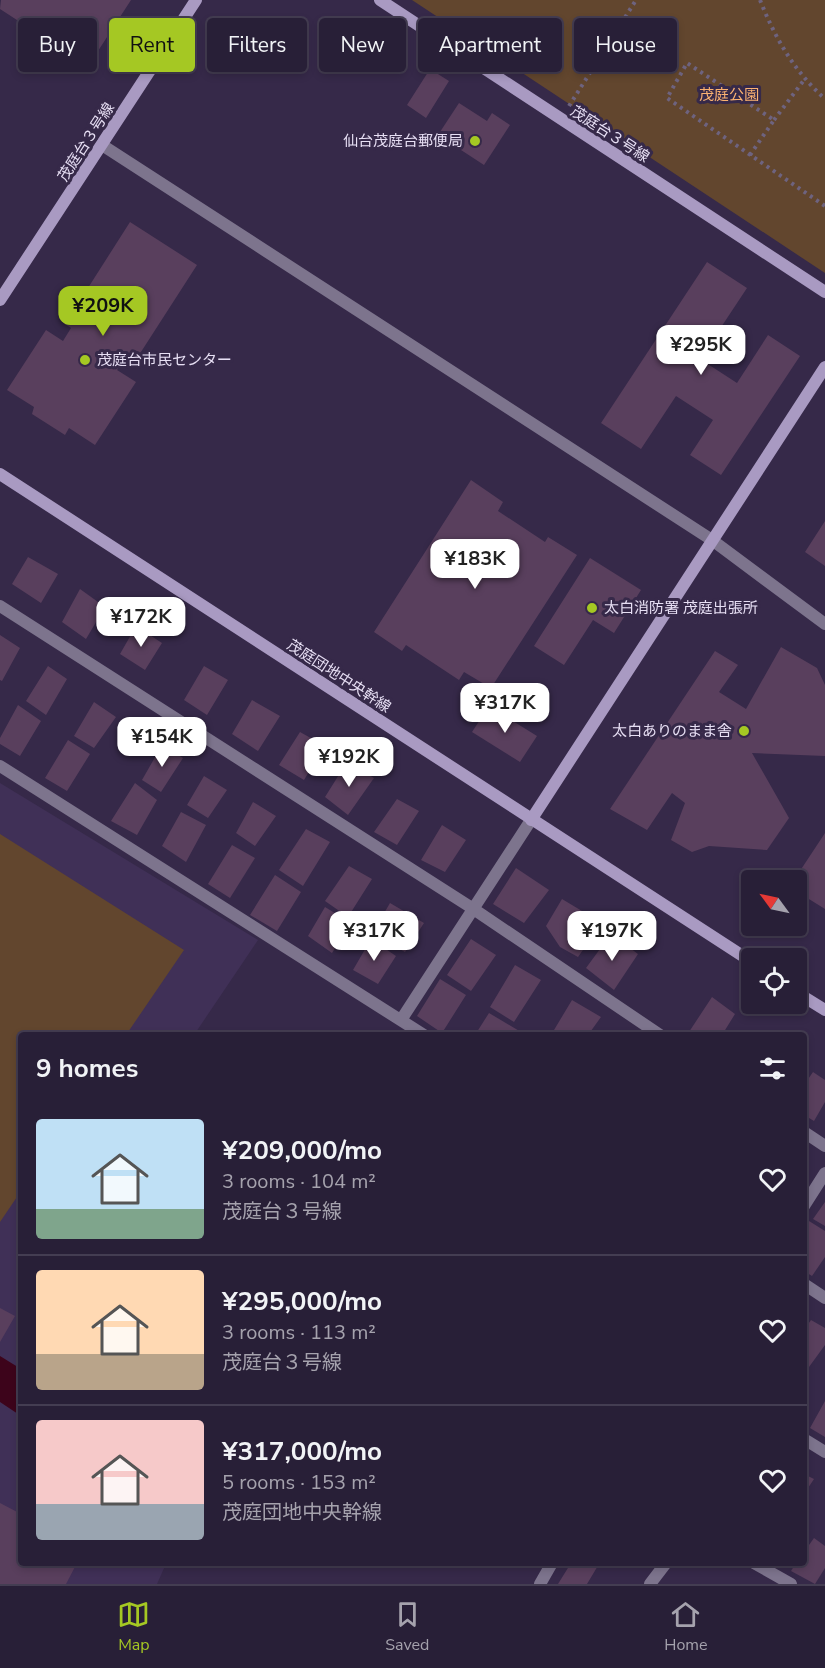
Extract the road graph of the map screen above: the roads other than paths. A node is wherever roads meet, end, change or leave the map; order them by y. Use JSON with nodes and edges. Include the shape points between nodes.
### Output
{"nodes":[{"id":1,"x":196,"y":0,"type":"edge"},
{"id":2,"x":380,"y":0,"type":"edge"},
{"id":3,"x":102,"y":146,"type":"junction"},
{"id":4,"x":825,"y":292,"type":"edge"},
{"id":5,"x":0,"y":300,"type":"edge"},
{"id":6,"x":825,"y":367,"type":"edge"},
{"id":7,"x":0,"y":474,"type":"edge"},
{"id":8,"x":712,"y":540,"type":"junction"},
{"id":9,"x":0,"y":606,"type":"edge"},
{"id":10,"x":825,"y":624,"type":"edge"},
{"id":11,"x":0,"y":766,"type":"edge"},
{"id":12,"x":531,"y":820,"type":"junction"},
{"id":13,"x":472,"y":908,"type":"junction"},
{"id":14,"x":741,"y":955,"type":"edge"},
{"id":15,"x":807,"y":999,"type":"edge"},
{"id":16,"x":825,"y":1010,"type":"edge"},
{"id":17,"x":401,"y":1020,"type":"junction"},
{"id":18,"x":419,"y":1032,"type":"edge"},
{"id":19,"x":656,"y":1032,"type":"edge"},
{"id":20,"x":807,"y":1134,"type":"edge"},
{"id":21,"x":825,"y":1146,"type":"edge"},
{"id":22,"x":825,"y":1173,"type":"edge"},
{"id":23,"x":807,"y":1201,"type":"edge"},
{"id":24,"x":807,"y":1286,"type":"edge"},
{"id":25,"x":825,"y":1298,"type":"edge"},
{"id":26,"x":807,"y":1441,"type":"edge"},
{"id":27,"x":825,"y":1452,"type":"edge"},
{"id":28,"x":550,"y":1566,"type":"edge"},
{"id":29,"x":664,"y":1566,"type":"edge"},
{"id":30,"x":759,"y":1566,"type":"edge"},
{"id":31,"x":540,"y":1584,"type":"edge"},
{"id":32,"x":650,"y":1584,"type":"edge"},
{"id":33,"x":791,"y":1584,"type":"edge"}],
"edges":[{"from":1,"to":3,"type":"street","name":"茂庭台３号線"},
{"from":2,"to":4,"type":"street","name":"茂庭台３号線"},
{"from":3,"to":5,"type":"street","name":"茂庭台３号線"},
{"from":3,"to":8,"type":"street"},
{"from":6,"to":8,"type":"street"},
{"from":7,"to":12,"type":"street","name":"茂庭団地中央幹線"},
{"from":8,"to":10,"type":"street"},
{"from":8,"to":12,"type":"street"},
{"from":9,"to":13,"type":"street"},
{"from":11,"to":17,"type":"street"},
{"from":12,"to":13,"type":"street"},
{"from":12,"to":14,"type":"street","name":"茂庭団地中央幹線"},
{"from":13,"to":17,"type":"street"},
{"from":13,"to":19,"type":"street"},
{"from":15,"to":16,"type":"street"},
{"from":17,"to":18,"type":"street"},
{"from":20,"to":21,"type":"street"},
{"from":22,"to":23,"type":"street"},
{"from":24,"to":25,"type":"street"},
{"from":26,"to":27,"type":"street"},
{"from":28,"to":31,"type":"street"},
{"from":29,"to":32,"type":"street"},
{"from":30,"to":33,"type":"street"}]}
